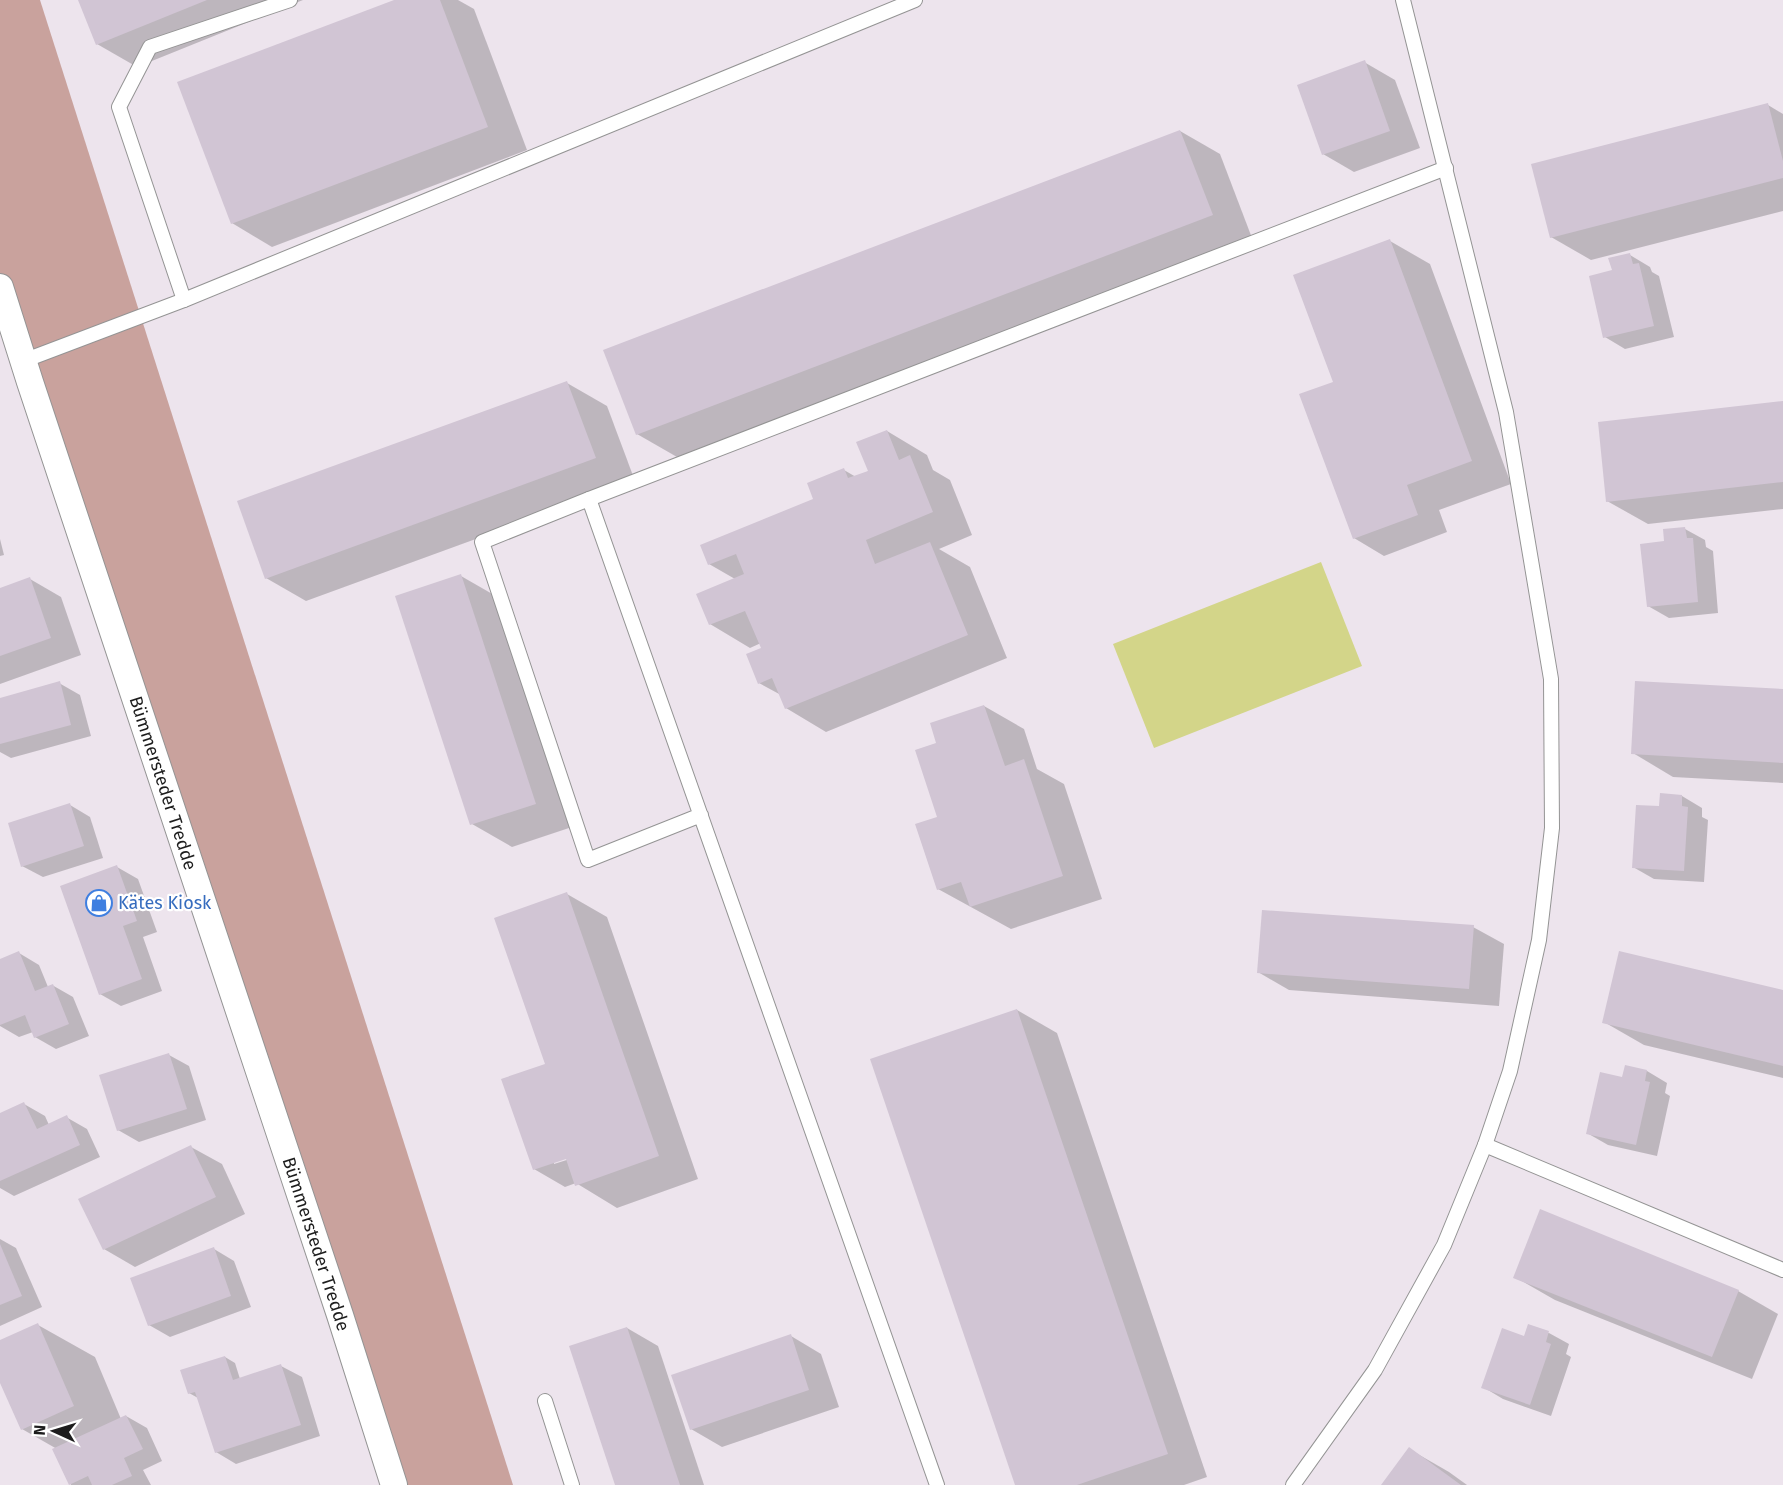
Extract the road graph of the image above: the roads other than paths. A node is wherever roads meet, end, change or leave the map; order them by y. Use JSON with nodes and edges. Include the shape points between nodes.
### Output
{"nodes":[{"id":1,"x":290,"y":0,"type":"edge"},
{"id":2,"x":915,"y":0,"type":"edge"},
{"id":3,"x":1403,"y":0,"type":"edge"},
{"id":4,"x":1446,"y":168,"type":"junction"},
{"id":5,"x":0,"y":286,"type":"edge"},
{"id":6,"x":184,"y":300,"type":"junction"},
{"id":7,"x":23,"y":361,"type":"junction"},
{"id":8,"x":589,"y":499,"type":"junction"},
{"id":9,"x":700,"y":815,"type":"junction"},
{"id":10,"x":1485,"y":1145,"type":"junction"},
{"id":11,"x":1783,"y":1270,"type":"edge"},
{"id":12,"x":545,"y":1401,"type":"dead end"},
{"id":13,"x":394,"y":1485,"type":"edge"},
{"id":14,"x":572,"y":1485,"type":"edge"},
{"id":15,"x":937,"y":1485,"type":"edge"},
{"id":16,"x":1293,"y":1485,"type":"edge"}],
"edges":[{"from":1,"to":6,"type":"lane","via":[[150,47],[119,107]]},
{"from":2,"to":6,"type":"lane"},
{"from":3,"to":4,"type":"lane"},
{"from":4,"to":8,"type":"lane"},
{"from":4,"to":10,"type":"lane","via":[[1506,412],[1551,679],[1552,828],[1539,940],[1510,1071]]},
{"from":5,"to":7,"type":"street","name":"Bümmersteder Tredde"},
{"from":6,"to":7,"type":"lane"},
{"from":7,"to":13,"type":"street","name":"Bümmersteder Tredde"},
{"from":8,"to":9,"type":"lane"},
{"from":8,"to":9,"type":"lane","via":[[482,542],[588,860]]},
{"from":9,"to":15,"type":"lane"},
{"from":10,"to":11,"type":"lane"},
{"from":10,"to":16,"type":"lane","via":[[1444,1245],[1375,1370]]},
{"from":12,"to":14,"type":"lane"}]}
